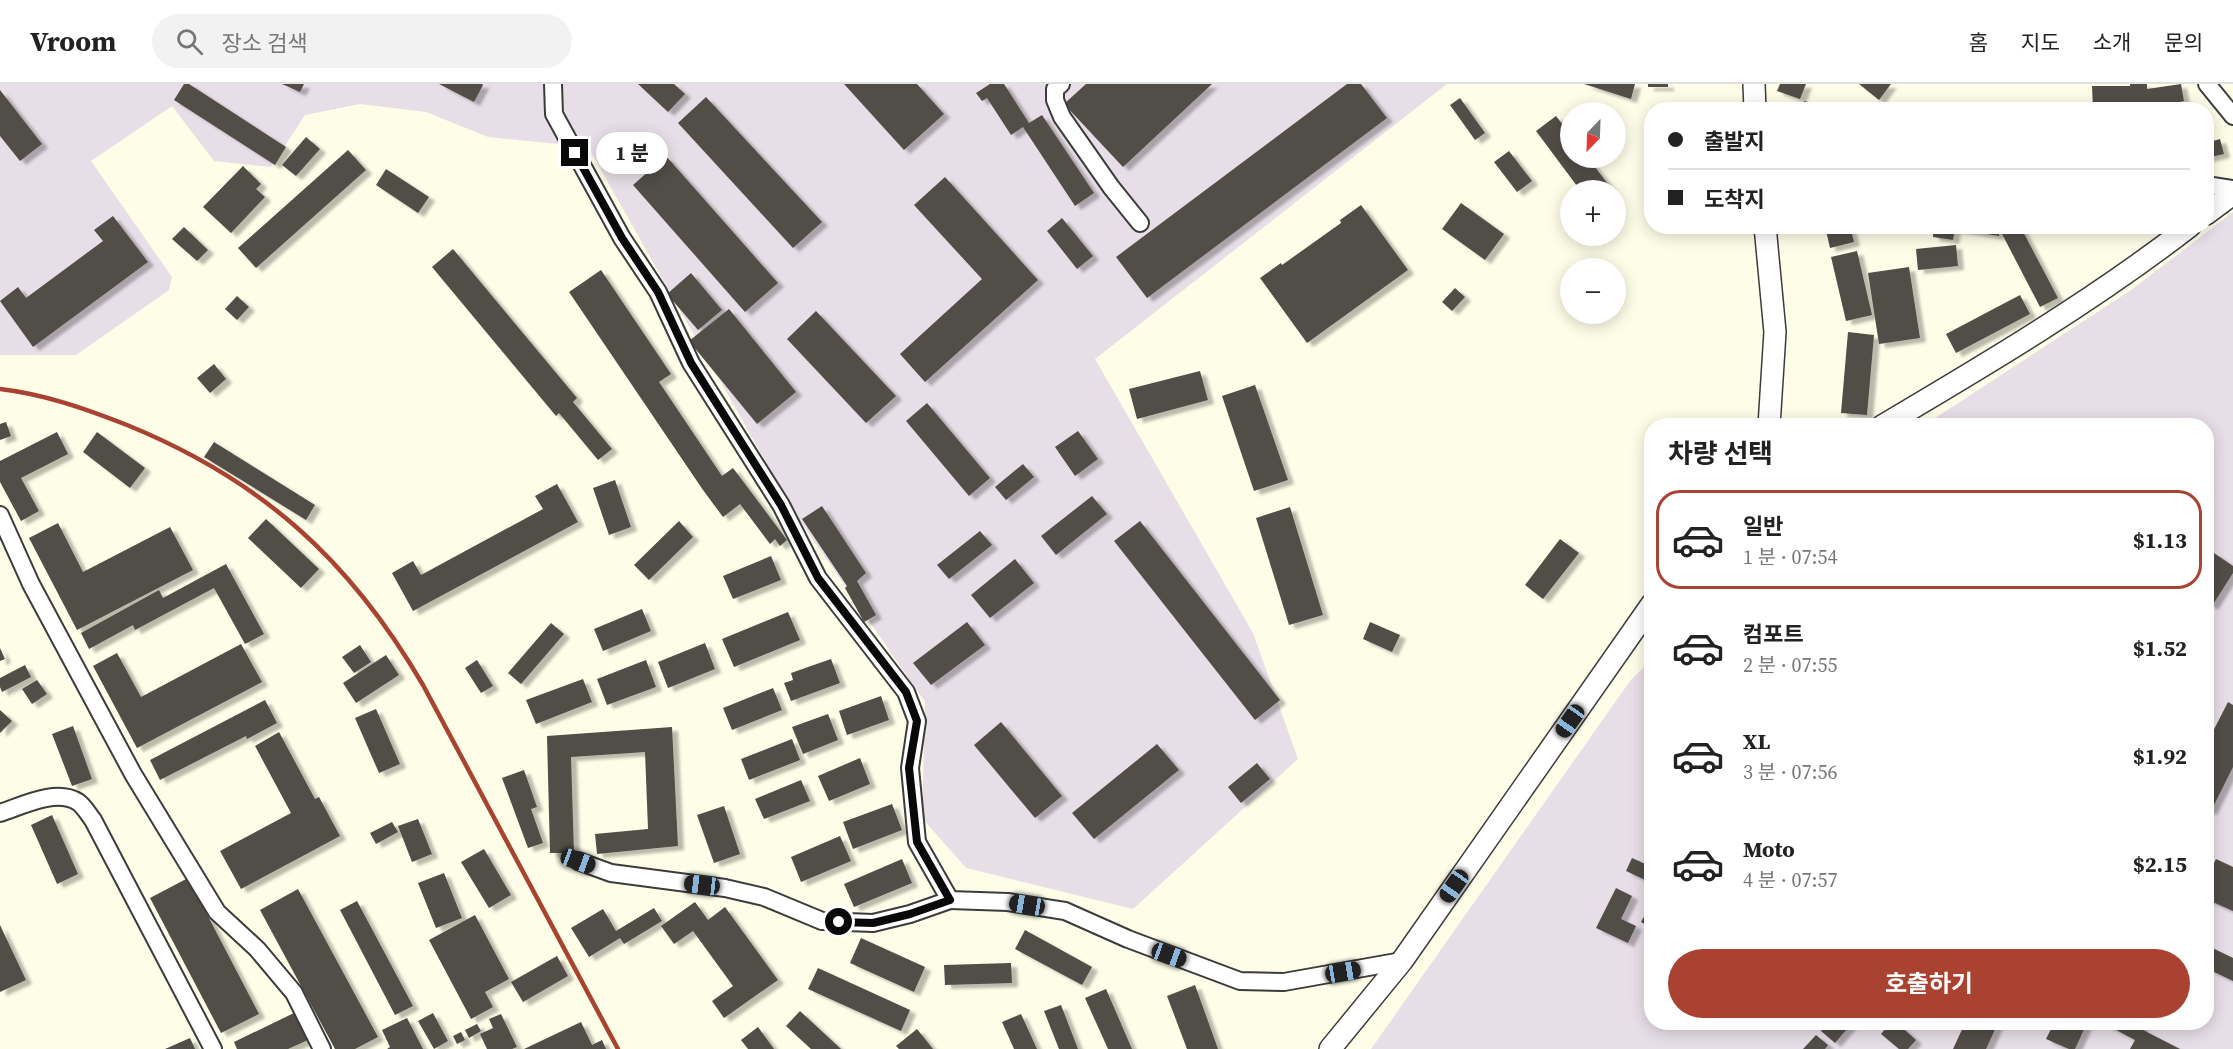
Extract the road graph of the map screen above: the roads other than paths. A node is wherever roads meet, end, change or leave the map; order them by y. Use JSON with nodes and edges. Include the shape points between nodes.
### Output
{"nodes":[{"id":1,"x":553,"y":84,"type":"edge"},
{"id":2,"x":1754,"y":84,"type":"edge"},
{"id":3,"x":2207,"y":84,"type":"edge"},
{"id":4,"x":1055,"y":86,"type":"edge"},
{"id":5,"x":1755,"y":102,"type":"edge"},
{"id":6,"x":2233,"y":116,"type":"edge"},
{"id":7,"x":2214,"y":186,"type":"edge"},
{"id":8,"x":2233,"y":189,"type":"edge"},
{"id":9,"x":2233,"y":194,"type":"edge"},
{"id":10,"x":2214,"y":208,"type":"edge"},
{"id":11,"x":1140,"y":223,"type":"dead end"},
{"id":12,"x":1766,"y":234,"type":"edge"},
{"id":13,"x":2180,"y":234,"type":"edge"},
{"id":14,"x":1770,"y":418,"type":"edge"},
{"id":15,"x":1895,"y":418,"type":"edge"},
{"id":16,"x":0,"y":514,"type":"edge"},
{"id":17,"x":1644,"y":615,"type":"edge"},
{"id":18,"x":0,"y":813,"type":"edge"},
{"id":19,"x":578,"y":861,"type":"dead end"},
{"id":20,"x":950,"y":900,"type":"junction"},
{"id":21,"x":1402,"y":961,"type":"junction"},
{"id":22,"x":213,"y":1049,"type":"edge"},
{"id":23,"x":322,"y":1049,"type":"edge"},
{"id":24,"x":1330,"y":1049,"type":"edge"}],
"edges":[{"from":1,"to":20,"type":"street","via":[[554,114],[622,238],[658,292],[691,363],[781,505],[818,578],[906,692],[917,721],[909,768],[917,842]]},
{"from":2,"to":5,"type":"street"},
{"from":3,"to":6,"type":"street"},
{"from":4,"to":11,"type":"street","via":[[1054,100],[1062,117]]},
{"from":7,"to":8,"type":"street"},
{"from":9,"to":10,"type":"street"},
{"from":12,"to":14,"type":"street","via":[[1775,332]]},
{"from":13,"to":15,"type":"street","via":[[1996,358]]},
{"from":16,"to":23,"type":"street","via":[[31,584],[133,774],[217,912],[257,949],[294,993]]},
{"from":17,"to":21,"type":"street"},
{"from":18,"to":22,"type":"street","via":[[52,797],[67,797],[80,803],[93,820]]},
{"from":19,"to":20,"type":"street","via":[[611,873],[764,897],[822,921],[873,923]]},
{"from":20,"to":21,"type":"street","via":[[1008,902],[1065,911],[1240,981],[1284,982]]},
{"from":21,"to":24,"type":"street"}]}
